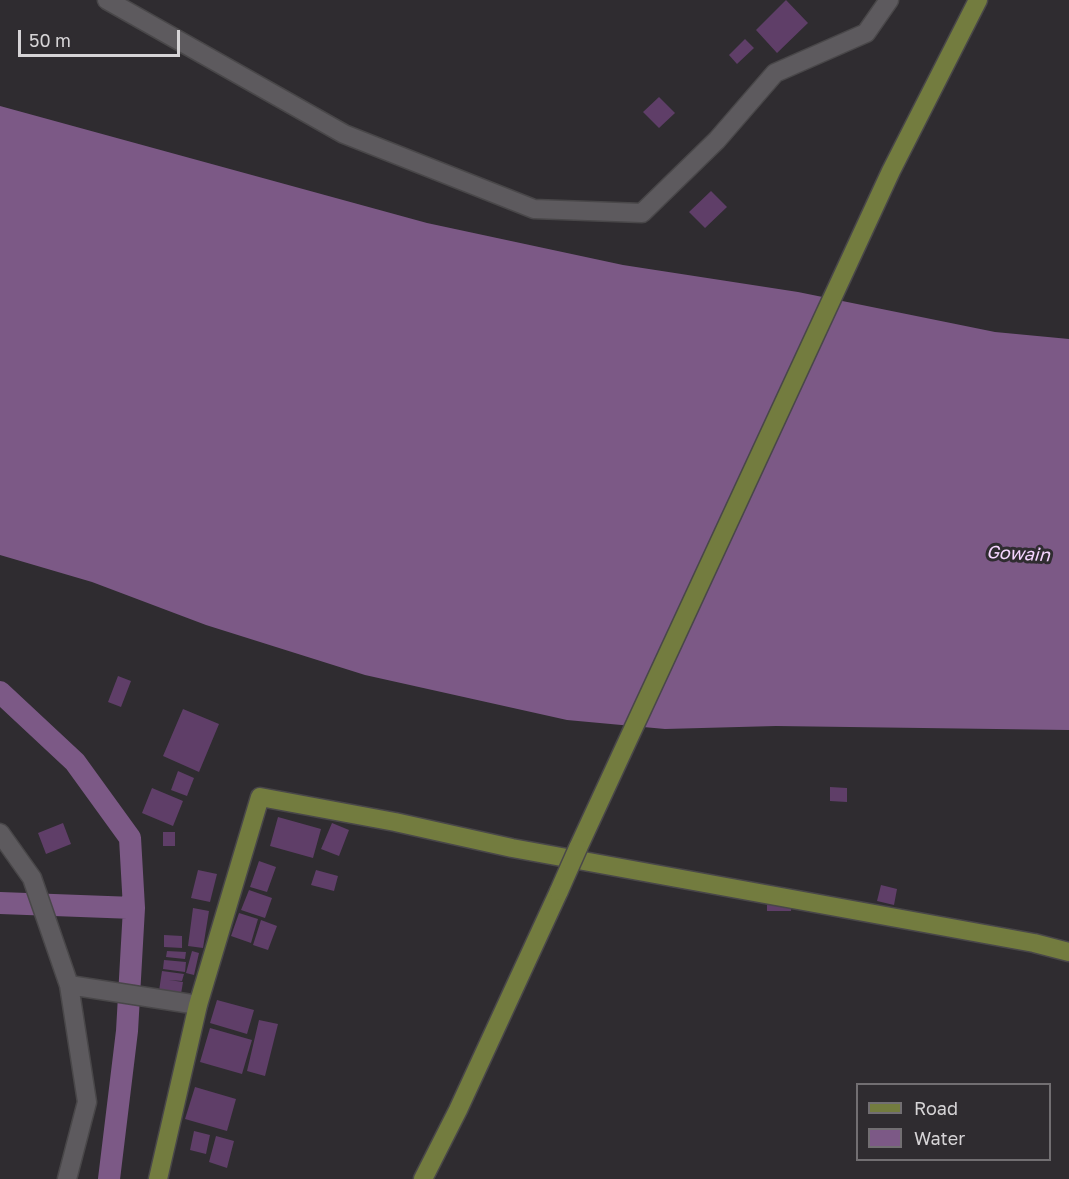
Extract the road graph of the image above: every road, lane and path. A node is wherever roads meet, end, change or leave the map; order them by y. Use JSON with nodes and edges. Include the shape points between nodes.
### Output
{"nodes":[{"id":1,"x":107,"y":0,"type":"edge"},
{"id":2,"x":888,"y":0,"type":"edge"},
{"id":3,"x":978,"y":0,"type":"edge"},
{"id":4,"x":0,"y":833,"type":"edge"},
{"id":5,"x":1069,"y":952,"type":"edge"},
{"id":6,"x":69,"y":985,"type":"junction"},
{"id":7,"x":198,"y":1005,"type":"junction"},
{"id":8,"x":67,"y":1179,"type":"edge"},
{"id":9,"x":158,"y":1179,"type":"edge"},
{"id":10,"x":423,"y":1179,"type":"edge"}],
"edges":[{"from":1,"to":2,"type":"street","via":[[344,134],[534,209],[642,213],[717,140],[775,73],[866,33]]},
{"from":3,"to":10,"type":"main road","bridge":true,"via":[[891,171]]},
{"from":4,"to":6,"type":"street","via":[[32,878]]},
{"from":5,"to":7,"type":"main road","via":[[260,797]]},
{"from":6,"to":7,"type":"street"},
{"from":6,"to":8,"type":"street","via":[[87,1102]]},
{"from":7,"to":9,"type":"main road"}]}
